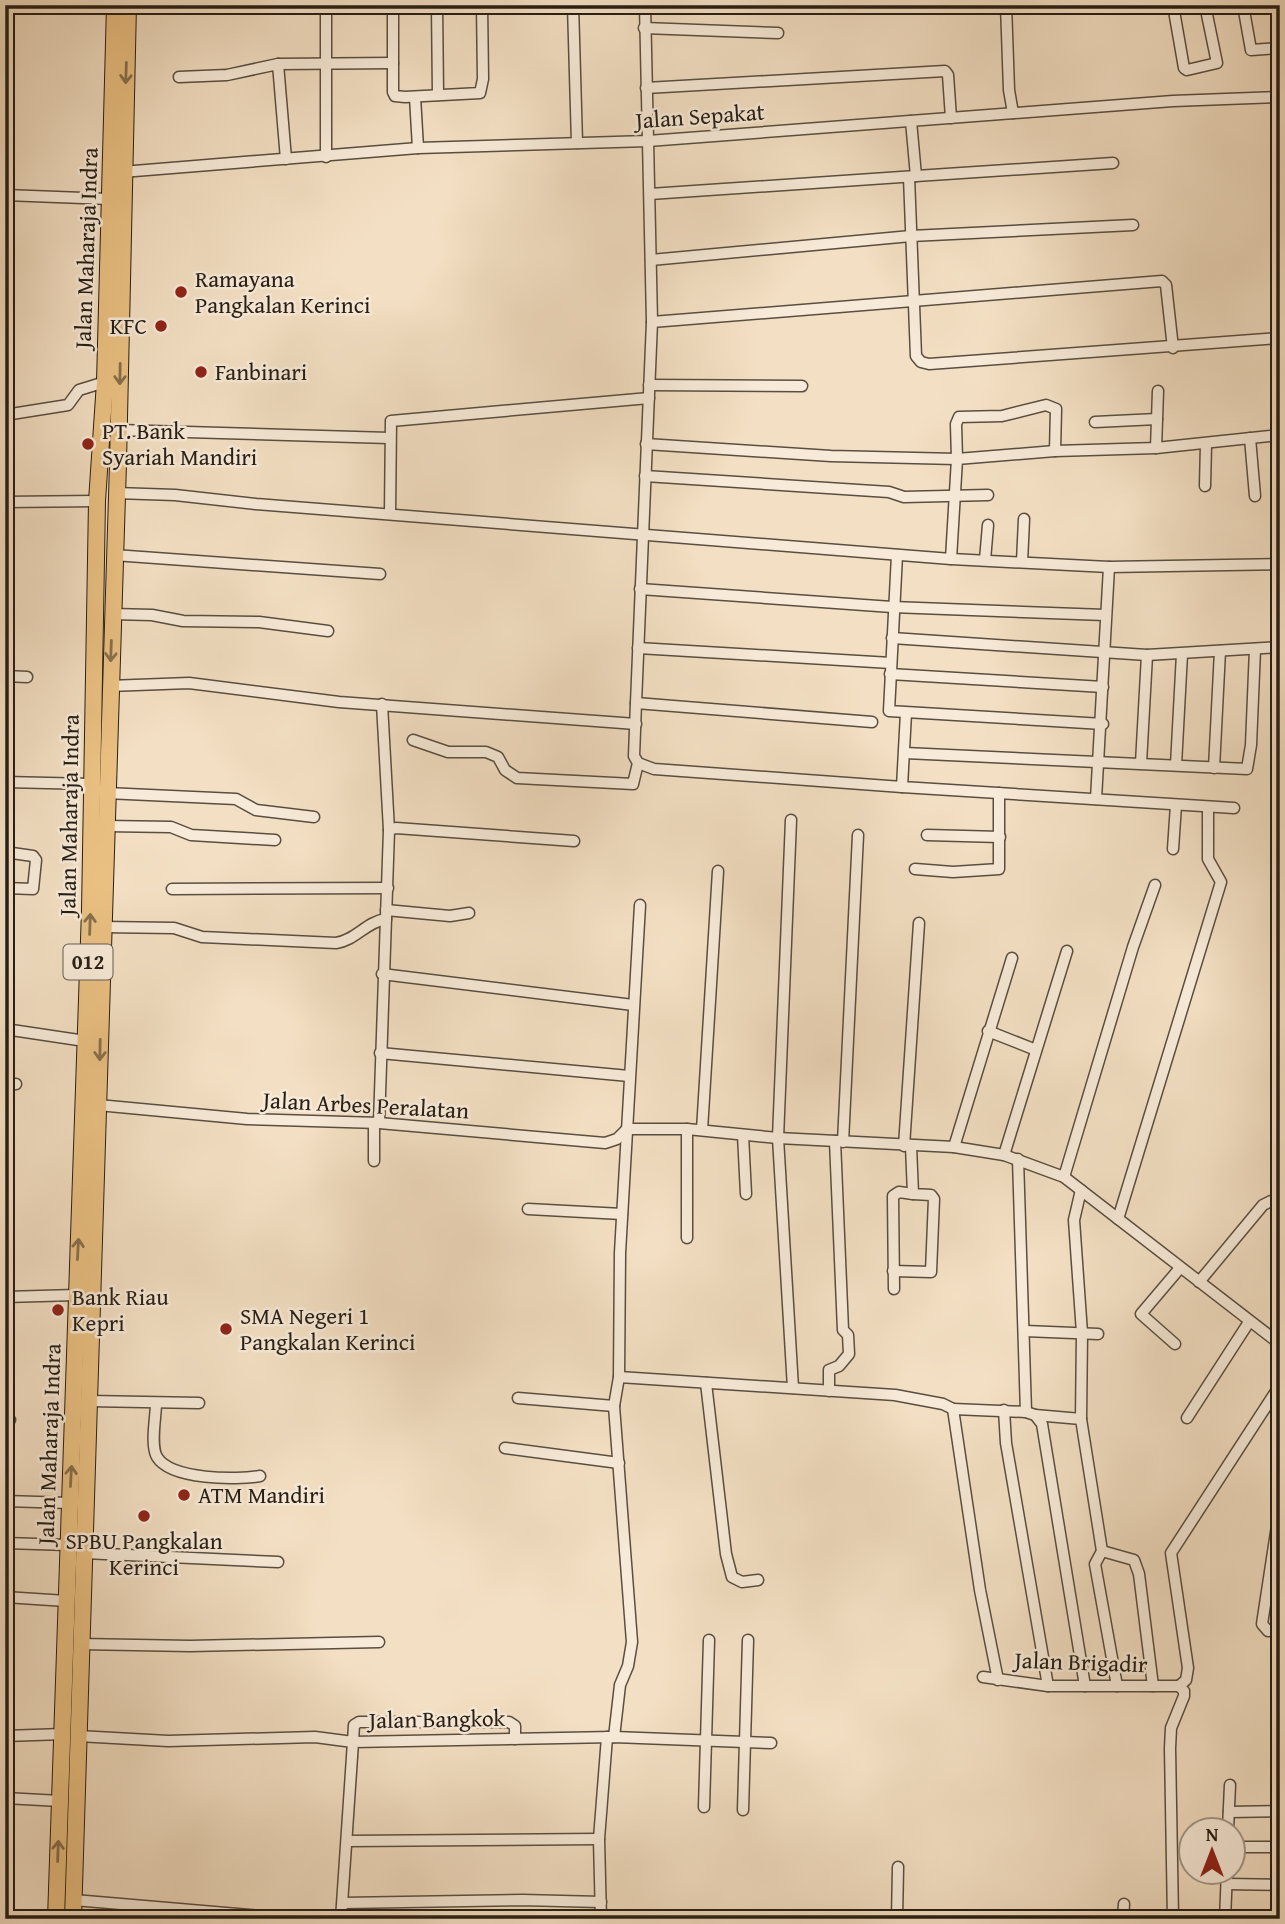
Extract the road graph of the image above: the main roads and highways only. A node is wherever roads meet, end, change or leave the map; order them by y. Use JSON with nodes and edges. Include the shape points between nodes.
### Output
{"nodes":[{"id":1,"x":114,"y":5,"type":"edge"},
{"id":2,"x":128,"y":5,"type":"edge"},
{"id":3,"x":118,"y":138,"type":"junction"},
{"id":4,"x":93,"y":1018,"type":"junction"},
{"id":5,"x":73,"y":1622,"type":"junction"},
{"id":6,"x":70,"y":1735,"type":"junction"},
{"id":7,"x":56,"y":1919,"type":"edge"},
{"id":8,"x":74,"y":1919,"type":"edge"}],
"edges":[{"from":1,"to":3,"type":"highway","name":"Jalan Maharaja Indra","number":"012"},
{"from":2,"to":3,"type":"highway","name":"Jalan Maharaja Indra","number":"012","one_way":true},
{"from":4,"to":3,"type":"highway","name":"Jalan Maharaja Indra","number":"012","one_way":true,"via":[[91,784],[97,501],[109,199]]},
{"from":3,"to":4,"type":"highway","name":"Jalan Maharaja Indra","number":"012","one_way":true,"via":[[122,172],[118,430],[103,927]]},
{"from":4,"to":5,"type":"highway","name":"Jalan Maharaja Indra","number":"012","one_way":true,"via":[[98,1105],[89,1401],[83,1553]]},
{"from":5,"to":4,"type":"highway","name":"Jalan Maharaja Indra","number":"012","one_way":true,"via":[[66,1601],[76,1294],[85,1041]]},
{"from":5,"to":6,"type":"highway","name":"Jalan Maharaja Indra","number":"012"},
{"from":5,"to":6,"type":"highway","name":"Jalan Maharaja Indra","number":"012","via":[[80,1644]]},
{"from":7,"to":6,"type":"highway","name":"Jalan Maharaja Indra","number":"012","one_way":true,"via":[[60,1801]]},
{"from":6,"to":8,"type":"highway","name":"Jalan Maharaja Indra","number":"012"}]}
